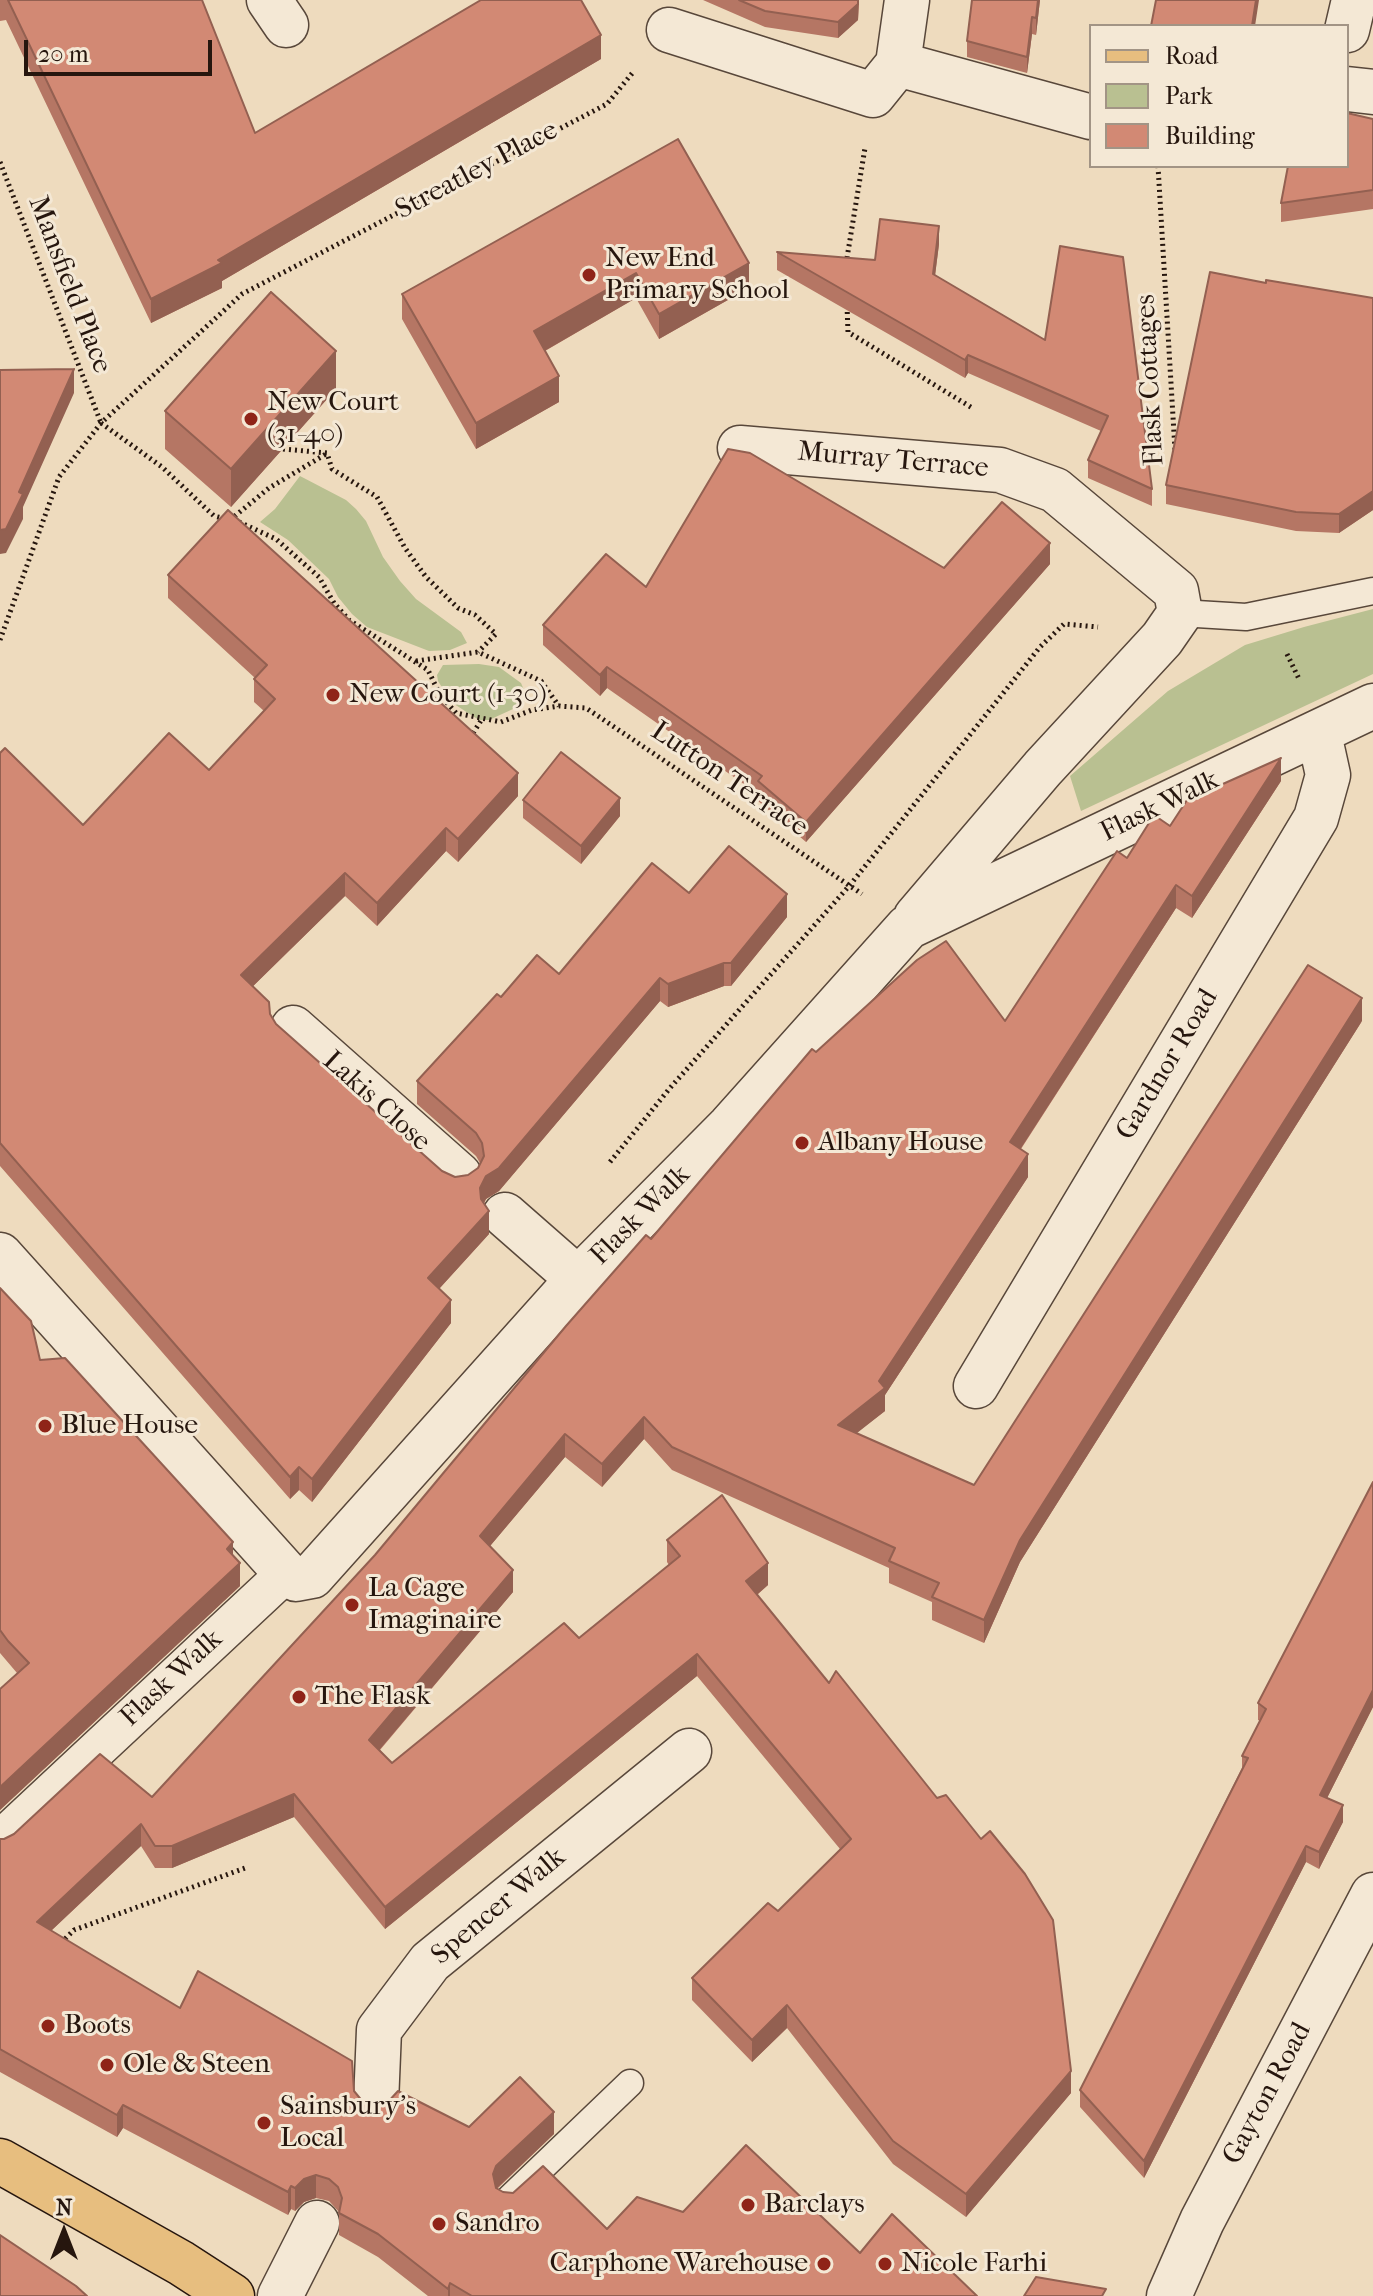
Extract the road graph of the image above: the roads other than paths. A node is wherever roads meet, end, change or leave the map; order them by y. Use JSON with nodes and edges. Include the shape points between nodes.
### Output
{"nodes":[{"id":1,"x":907,"y":0,"type":"edge"},
{"id":2,"x":1354,"y":0,"type":"edge"},
{"id":3,"x":1348,"y":24,"type":"edge"},
{"id":4,"x":669,"y":30,"type":"road end"},
{"id":5,"x":886,"y":80,"type":"junction"},
{"id":6,"x":1349,"y":89,"type":"edge"},
{"id":7,"x":1373,"y":92,"type":"edge"},
{"id":8,"x":1089,"y":117,"type":"edge"},
{"id":9,"x":740,"y":448,"type":"edge"},
{"id":10,"x":1373,"y":591,"type":"edge"},
{"id":11,"x":1175,"y":620,"type":"junction"},
{"id":12,"x":1373,"y":706,"type":"edge"},
{"id":13,"x":1319,"y":734,"type":"junction"},
{"id":14,"x":908,"y":927,"type":"junction"},
{"id":15,"x":293,"y":1028,"type":"dead end"},
{"id":16,"x":459,"y":1175,"type":"edge"},
{"id":17,"x":505,"y":1215,"type":"dead end"},
{"id":18,"x":0,"y":1255,"type":"edge"},
{"id":19,"x":578,"y":1279,"type":"junction"},
{"id":20,"x":976,"y":1386,"type":"dead end"},
{"id":21,"x":286,"y":1573,"type":"junction"},
{"id":22,"x":689,"y":1751,"type":"dead end"},
{"id":23,"x":0,"y":1840,"type":"edge"},
{"id":24,"x":1373,"y":1895,"type":"edge"},
{"id":25,"x":630,"y":2083,"type":"dead end"},
{"id":26,"x":376,"y":2103,"type":"edge"},
{"id":27,"x":0,"y":2161,"type":"edge"},
{"id":28,"x":508,"y":2200,"type":"edge"},
{"id":29,"x":317,"y":2223,"type":"dead end"},
{"id":30,"x":232,"y":2296,"type":"edge"},
{"id":31,"x":280,"y":2296,"type":"edge"},
{"id":32,"x":1169,"y":2296,"type":"edge"}],
"edges":[{"from":1,"to":5,"type":"street"},
{"from":2,"to":3,"type":"street"},
{"from":4,"to":5,"type":"street"},
{"from":5,"to":8,"type":"street"},
{"from":6,"to":7,"type":"street"},
{"from":9,"to":11,"type":"street","name":"Murray Terrace","via":[[1000,470],[1055,490],[1176,591]]},
{"from":10,"to":11,"type":"lane","via":[[1246,617]]},
{"from":11,"to":14,"type":"street"},
{"from":12,"to":13,"type":"street","name":"Flask Walk"},
{"from":13,"to":14,"type":"street","name":"Flask Walk"},
{"from":13,"to":20,"type":"street","name":"Gardnor Road","via":[[1328,775],[1316,818]]},
{"from":14,"to":19,"type":"street","name":"Flask Walk","via":[[730,1126]]},
{"from":15,"to":16,"type":"street","name":"Lakis Close"},
{"from":17,"to":19,"type":"street"},
{"from":18,"to":21,"type":"street"},
{"from":19,"to":21,"type":"street","name":"Flask Walk","via":[[312,1576],[296,1579]]},
{"from":21,"to":23,"type":"street","name":"Flask Walk"},
{"from":22,"to":26,"type":"street","name":"Spencer Walk","via":[[430,1962],[379,2030]]},
{"from":24,"to":32,"type":"street","name":"Gayton Road","via":[[1202,2221]]},
{"from":25,"to":28,"type":"lane"},
{"from":27,"to":30,"type":"main road"},
{"from":29,"to":31,"type":"street"}]}
